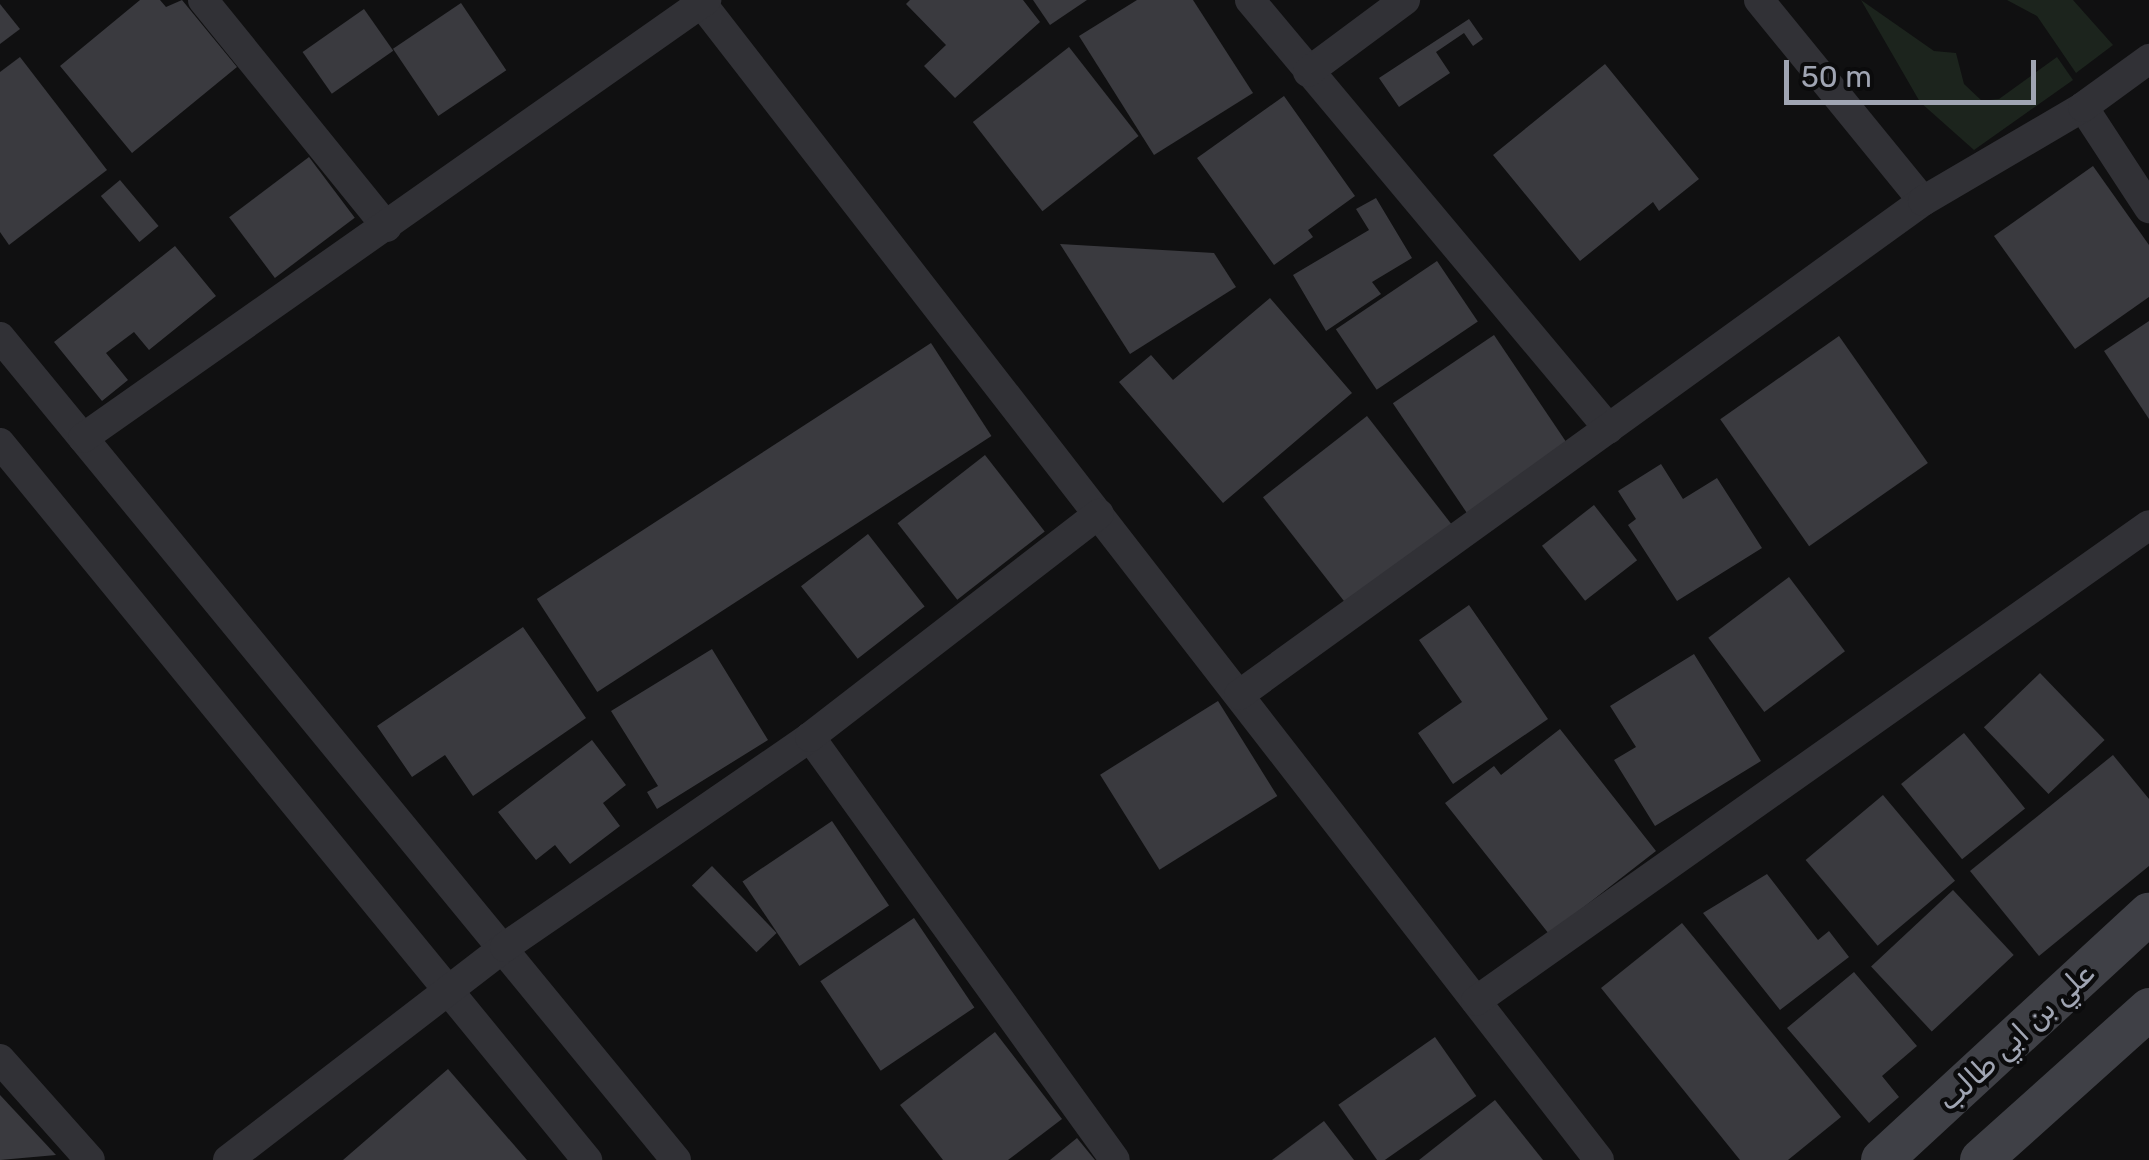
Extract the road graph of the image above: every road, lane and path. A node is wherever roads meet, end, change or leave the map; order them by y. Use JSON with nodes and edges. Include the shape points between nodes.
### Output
{"nodes":[{"id":1,"x":203,"y":0,"type":"edge"},
{"id":2,"x":1250,"y":0,"type":"edge"},
{"id":3,"x":1404,"y":0,"type":"edge"},
{"id":4,"x":1759,"y":0,"type":"edge"},
{"id":5,"x":702,"y":1,"type":"edge"},
{"id":6,"x":2149,"y":59,"type":"edge"},
{"id":7,"x":1308,"y":72,"type":"junction"},
{"id":8,"x":2083,"y":107,"type":"junction"},
{"id":9,"x":1923,"y":201,"type":"junction"},
{"id":10,"x":2149,"y":208,"type":"edge"},
{"id":11,"x":386,"y":227,"type":"junction"},
{"id":12,"x":0,"y":337,"type":"edge"},
{"id":13,"x":1609,"y":430,"type":"junction"},
{"id":14,"x":84,"y":438,"type":"junction"},
{"id":15,"x":0,"y":444,"type":"edge"},
{"id":16,"x":1098,"y":514,"type":"junction"},
{"id":17,"x":2149,"y":525,"type":"edge"},
{"id":18,"x":1239,"y":695,"type":"junction"},
{"id":19,"x":810,"y":737,"type":"junction"},
{"id":20,"x":2149,"y":914,"type":"edge"},
{"id":21,"x":505,"y":948,"type":"junction"},
{"id":22,"x":448,"y":989,"type":"junction"},
{"id":23,"x":1476,"y":1001,"type":"junction"},
{"id":24,"x":2149,"y":1010,"type":"edge"},
{"id":25,"x":0,"y":1059,"type":"edge"},
{"id":26,"x":90,"y":1160,"type":"edge"},
{"id":27,"x":228,"y":1160,"type":"edge"},
{"id":28,"x":587,"y":1160,"type":"edge"},
{"id":29,"x":676,"y":1160,"type":"edge"},
{"id":30,"x":1114,"y":1160,"type":"edge"},
{"id":31,"x":1599,"y":1160,"type":"edge"},
{"id":32,"x":1882,"y":1160,"type":"edge"},
{"id":33,"x":1981,"y":1160,"type":"edge"}],
"edges":[{"from":1,"to":11,"type":"street"},
{"from":2,"to":7,"type":"street"},
{"from":3,"to":7,"type":"street"},
{"from":4,"to":9,"type":"street"},
{"from":5,"to":11,"type":"street"},
{"from":5,"to":16,"type":"street"},
{"from":6,"to":8,"type":"street"},
{"from":7,"to":13,"type":"street"},
{"from":8,"to":9,"type":"street"},
{"from":8,"to":10,"type":"street"},
{"from":9,"to":13,"type":"street"},
{"from":11,"to":14,"type":"street"},
{"from":12,"to":14,"type":"street"},
{"from":13,"to":18,"type":"street"},
{"from":14,"to":21,"type":"street"},
{"from":15,"to":22,"type":"street"},
{"from":16,"to":18,"type":"street"},
{"from":16,"to":19,"type":"street"},
{"from":17,"to":23,"type":"street"},
{"from":18,"to":23,"type":"street"},
{"from":19,"to":21,"type":"street"},
{"from":19,"to":30,"type":"street"},
{"from":20,"to":32,"type":"main road","name":"علي بن ابي طالب"},
{"from":21,"to":22,"type":"street"},
{"from":21,"to":29,"type":"street"},
{"from":22,"to":27,"type":"street"},
{"from":22,"to":28,"type":"street"},
{"from":23,"to":31,"type":"street"},
{"from":24,"to":33,"type":"main road"},
{"from":25,"to":26,"type":"street"}]}
